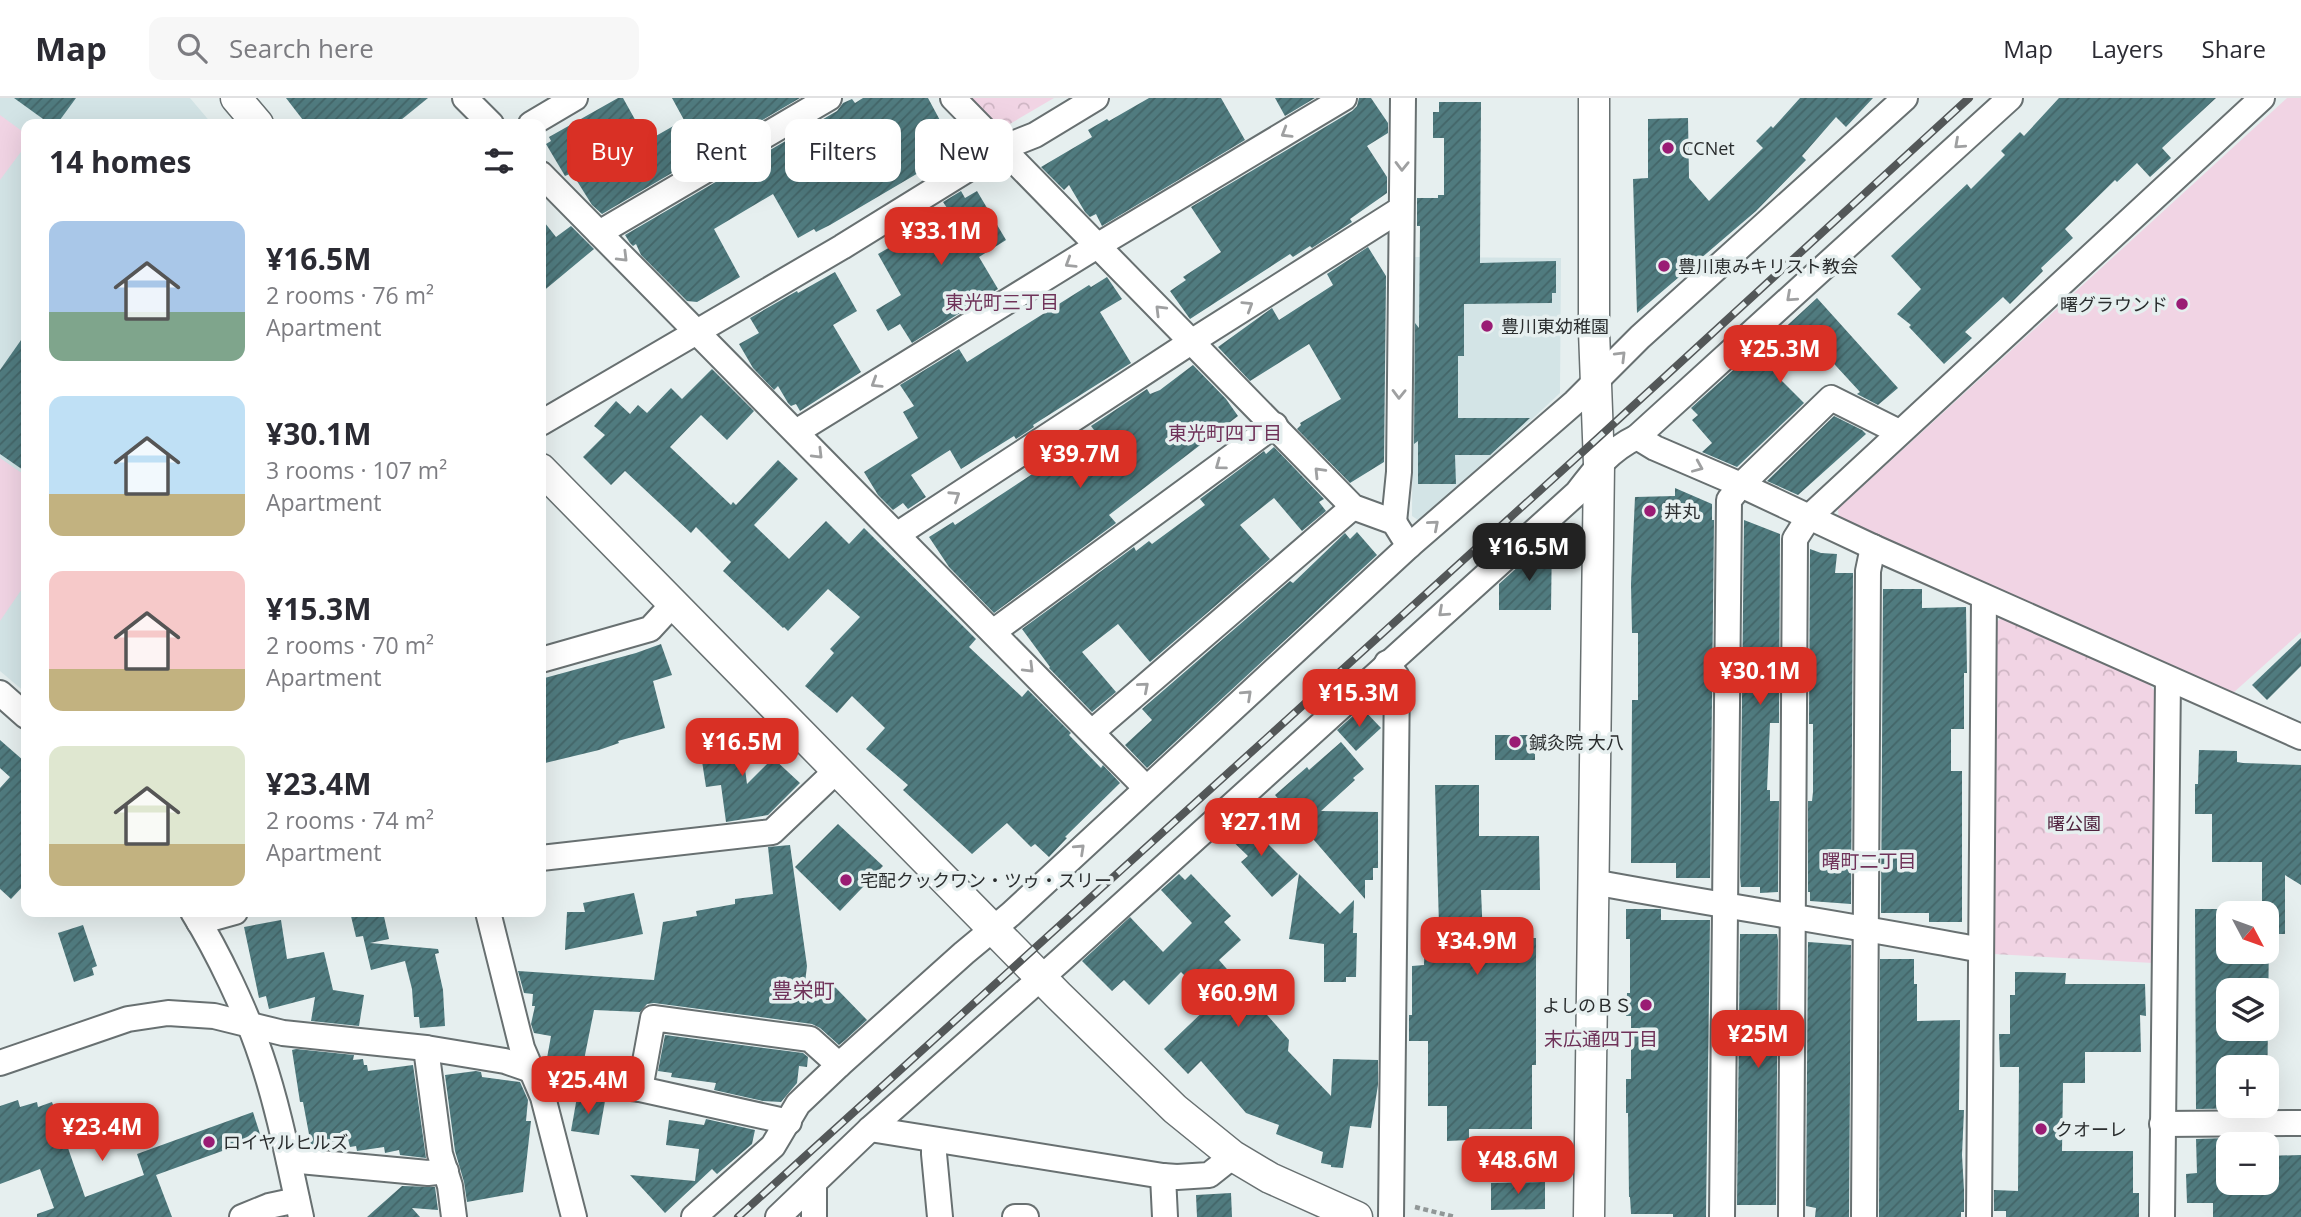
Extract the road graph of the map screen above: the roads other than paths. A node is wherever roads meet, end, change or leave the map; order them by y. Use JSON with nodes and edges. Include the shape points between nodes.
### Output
{"nodes":[{"id":1,"x":236,"y":98,"type":"edge"},
{"id":2,"x":466,"y":98,"type":"edge"},
{"id":3,"x":575,"y":98,"type":"edge"},
{"id":4,"x":829,"y":98,"type":"edge"},
{"id":5,"x":953,"y":98,"type":"edge"},
{"id":6,"x":1096,"y":98,"type":"edge"},
{"id":7,"x":1344,"y":98,"type":"edge"},
{"id":8,"x":1403,"y":98,"type":"edge"},
{"id":9,"x":1594,"y":98,"type":"edge"},
{"id":10,"x":1905,"y":98,"type":"edge"},
{"id":11,"x":2010,"y":98,"type":"edge"},
{"id":12,"x":2262,"y":98,"type":"edge"},
{"id":13,"x":254,"y":119,"type":"edge"},
{"id":14,"x":486,"y":119,"type":"edge"},
{"id":15,"x":539,"y":119,"type":"edge"},
{"id":16,"x":974,"y":119,"type":"edge"},
{"id":17,"x":1013,"y":144,"type":"edge"},
{"id":18,"x":1013,"y":159,"type":"edge"},
{"id":19,"x":546,"y":179,"type":"edge"},
{"id":20,"x":947,"y":182,"type":"edge"},
{"id":21,"x":1401,"y":209,"type":"junction"},
{"id":22,"x":599,"y":233,"type":"junction"},
{"id":23,"x":1097,"y":246,"type":"junction"},
{"id":24,"x":697,"y":332,"type":"junction"},
{"id":25,"x":1191,"y":342,"type":"junction"},
{"id":26,"x":1595,"y":382,"type":"junction"},
{"id":27,"x":546,"y":420,"type":"edge"},
{"id":28,"x":1275,"y":425,"type":"junction"},
{"id":29,"x":796,"y":432,"type":"junction"},
{"id":30,"x":1899,"y":432,"type":"junction"},
{"id":31,"x":1637,"y":437,"type":"junction"},
{"id":32,"x":1599,"y":464,"type":"junction"},
{"id":33,"x":546,"y":473,"type":"edge"},
{"id":34,"x":1741,"y":485,"type":"junction"},
{"id":35,"x":1353,"y":507,"type":"junction"},
{"id":36,"x":1809,"y":517,"type":"junction"},
{"id":37,"x":1394,"y":523,"type":"junction"},
{"id":38,"x":898,"y":534,"type":"junction"},
{"id":39,"x":1409,"y":546,"type":"junction"},
{"id":40,"x":1873,"y":547,"type":"junction"},
{"id":41,"x":1984,"y":597,"type":"junction"},
{"id":42,"x":673,"y":604,"type":"junction"},
{"id":43,"x":993,"y":632,"type":"junction"},
{"id":44,"x":546,"y":659,"type":"edge"},
{"id":45,"x":1387,"y":663,"type":"junction"},
{"id":46,"x":2168,"y":679,"type":"junction"},
{"id":47,"x":0,"y":693,"type":"edge"},
{"id":48,"x":21,"y":712,"type":"edge"},
{"id":49,"x":1092,"y":732,"type":"junction"},
{"id":50,"x":2298,"y":732,"type":"edge"},
{"id":51,"x":836,"y":771,"type":"junction"},
{"id":52,"x":1146,"y":788,"type":"junction"},
{"id":53,"x":546,"y":857,"type":"edge"},
{"id":54,"x":1593,"y":882,"type":"junction"},
{"id":55,"x":1724,"y":906,"type":"junction"},
{"id":56,"x":196,"y":917,"type":"edge"},
{"id":57,"x":489,"y":917,"type":"edge"},
{"id":58,"x":1793,"y":917,"type":"junction"},
{"id":59,"x":1865,"y":927,"type":"junction"},
{"id":60,"x":994,"y":929,"type":"junction"},
{"id":61,"x":1981,"y":950,"type":"junction"},
{"id":62,"x":1042,"y":977,"type":"junction"},
{"id":63,"x":248,"y":1026,"type":"junction"},
{"id":64,"x":426,"y":1048,"type":"junction"},
{"id":65,"x":0,"y":1063,"type":"edge"},
{"id":66,"x":839,"y":1065,"type":"junction"},
{"id":67,"x":531,"y":1069,"type":"junction"},
{"id":68,"x":640,"y":1089,"type":"junction"},
{"id":69,"x":789,"y":1122,"type":"junction"},
{"id":70,"x":2301,"y":1123,"type":"edge"},
{"id":71,"x":2162,"y":1124,"type":"junction"},
{"id":72,"x":870,"y":1129,"type":"junction"},
{"id":73,"x":934,"y":1140,"type":"junction"},
{"id":74,"x":1233,"y":1156,"type":"junction"},
{"id":75,"x":289,"y":1160,"type":"junction"},
{"id":76,"x":446,"y":1171,"type":"junction"},
{"id":77,"x":1163,"y":1176,"type":"junction"},
{"id":78,"x":814,"y":1184,"type":"junction"},
{"id":79,"x":1391,"y":1207,"type":"edge"},
{"id":80,"x":299,"y":1208,"type":"edge"},
{"id":81,"x":242,"y":1217,"type":"edge"},
{"id":82,"x":454,"y":1217,"type":"edge"},
{"id":83,"x":574,"y":1217,"type":"edge"},
{"id":84,"x":694,"y":1217,"type":"edge"},
{"id":85,"x":778,"y":1217,"type":"edge"},
{"id":86,"x":814,"y":1217,"type":"edge"},
{"id":87,"x":940,"y":1217,"type":"edge"},
{"id":88,"x":1014,"y":1217,"type":"edge"},
{"id":89,"x":1026,"y":1217,"type":"edge"},
{"id":90,"x":1165,"y":1217,"type":"edge"},
{"id":91,"x":1357,"y":1217,"type":"edge"},
{"id":92,"x":1589,"y":1217,"type":"edge"},
{"id":93,"x":1722,"y":1217,"type":"edge"},
{"id":94,"x":1791,"y":1217,"type":"edge"},
{"id":95,"x":1864,"y":1217,"type":"edge"},
{"id":96,"x":1979,"y":1217,"type":"edge"},
{"id":97,"x":2162,"y":1217,"type":"edge"}],
"edges":[{"from":1,"to":13,"type":"street"},
{"from":2,"to":14,"type":"street"},
{"from":3,"to":15,"type":"street"},
{"from":4,"to":22,"type":"street"},
{"from":5,"to":16,"type":"street"},
{"from":6,"to":17,"type":"street"},
{"from":7,"to":23,"type":"street","one_way":true},
{"from":8,"to":21,"type":"street","one_way":true},
{"from":9,"to":26,"type":"street"},
{"from":26,"to":10,"type":"street","one_way":true},
{"from":11,"to":31,"type":"street","one_way":true},
{"from":12,"to":30,"type":"street"},
{"from":18,"to":23,"type":"street"},
{"from":19,"to":22,"type":"street"},
{"from":20,"to":24,"type":"street"},
{"from":25,"to":21,"type":"street","one_way":true},
{"from":21,"to":37,"type":"street","one_way":true},
{"from":22,"to":24,"type":"street","one_way":true},
{"from":25,"to":23,"type":"street","one_way":true},
{"from":23,"to":29,"type":"street","one_way":true},
{"from":24,"to":27,"type":"street"},
{"from":24,"to":29,"type":"street"},
{"from":25,"to":28,"type":"street"},
{"from":38,"to":25,"type":"street","one_way":true},
{"from":26,"to":32,"type":"street"},
{"from":39,"to":26,"type":"street","one_way":true},
{"from":35,"to":28,"type":"street","one_way":true},
{"from":28,"to":43,"type":"street","one_way":true},
{"from":29,"to":38,"type":"street","one_way":true},
{"from":30,"to":34,"type":"street","via":[[1831,398]]},
{"from":30,"to":36,"type":"street"},
{"from":31,"to":32,"type":"street"},
{"from":31,"to":34,"type":"street","one_way":true},
{"from":32,"to":45,"type":"street","one_way":true,"via":[[1577,493]]},
{"from":32,"to":54,"type":"street"},
{"from":33,"to":42,"type":"street"},
{"from":34,"to":36,"type":"street"},
{"from":34,"to":55,"type":"street","via":[[1729,500]]},
{"from":35,"to":37,"type":"street"},
{"from":49,"to":35,"type":"street","one_way":true},
{"from":36,"to":40,"type":"street"},
{"from":36,"to":58,"type":"street","via":[[1795,539]]},
{"from":37,"to":39,"type":"street"},
{"from":38,"to":43,"type":"street"},
{"from":52,"to":39,"type":"street","one_way":true},
{"from":40,"to":41,"type":"street"},
{"from":40,"to":59,"type":"street","via":[[1868,571]]},
{"from":41,"to":46,"type":"street"},
{"from":41,"to":61,"type":"street"},
{"from":42,"to":44,"type":"street","via":[[650,629]]},
{"from":42,"to":51,"type":"street"},
{"from":43,"to":49,"type":"street","one_way":true},
{"from":45,"to":62,"type":"street"},
{"from":45,"to":79,"type":"street","via":[[1396,677],[1397,690]]},
{"from":46,"to":50,"type":"street"},
{"from":46,"to":71,"type":"street"},
{"from":47,"to":48,"type":"street"},
{"from":49,"to":52,"type":"street"},
{"from":51,"to":53,"type":"street","via":[[772,832]]},
{"from":51,"to":60,"type":"street"},
{"from":60,"to":52,"type":"street","one_way":true},
{"from":54,"to":55,"type":"street"},
{"from":54,"to":92,"type":"street"},
{"from":55,"to":58,"type":"street"},
{"from":55,"to":93,"type":"street"},
{"from":56,"to":63,"type":"street"},
{"from":57,"to":67,"type":"street"},
{"from":58,"to":59,"type":"street"},
{"from":58,"to":94,"type":"street"},
{"from":59,"to":61,"type":"street"},
{"from":59,"to":95,"type":"street"},
{"from":60,"to":62,"type":"street"},
{"from":60,"to":66,"type":"street"},
{"from":61,"to":96,"type":"street"},
{"from":62,"to":72,"type":"street"},
{"from":62,"to":74,"type":"street","via":[[1175,1109]]},
{"from":63,"to":64,"type":"street"},
{"from":63,"to":65,"type":"street","via":[[214,1016],[149,1014]]},
{"from":63,"to":75,"type":"street","via":[[261,1055]]},
{"from":64,"to":67,"type":"street"},
{"from":64,"to":76,"type":"street"},
{"from":66,"to":68,"type":"street","via":[[810,1039],[653,1018]]},
{"from":66,"to":69,"type":"street","via":[[798,1104]]},
{"from":67,"to":68,"type":"street","via":[[557,1080]]},
{"from":67,"to":83,"type":"street","via":[[543,1097]]},
{"from":68,"to":69,"type":"street"},
{"from":69,"to":84,"type":"street","via":[[773,1146]]},
{"from":70,"to":71,"type":"street"},
{"from":71,"to":97,"type":"street"},
{"from":72,"to":73,"type":"street"},
{"from":72,"to":78,"type":"street"},
{"from":73,"to":77,"type":"street"},
{"from":73,"to":87,"type":"street"},
{"from":74,"to":77,"type":"street","via":[[1209,1175]]},
{"from":74,"to":91,"type":"street","via":[[1297,1192]]},
{"from":75,"to":76,"type":"street"},
{"from":75,"to":80,"type":"street"},
{"from":76,"to":82,"type":"street"},
{"from":77,"to":90,"type":"street"},
{"from":78,"to":85,"type":"street"},
{"from":78,"to":86,"type":"street"},
{"from":80,"to":81,"type":"street","via":[[269,1206]]},
{"from":88,"to":89,"type":"street"}]}
